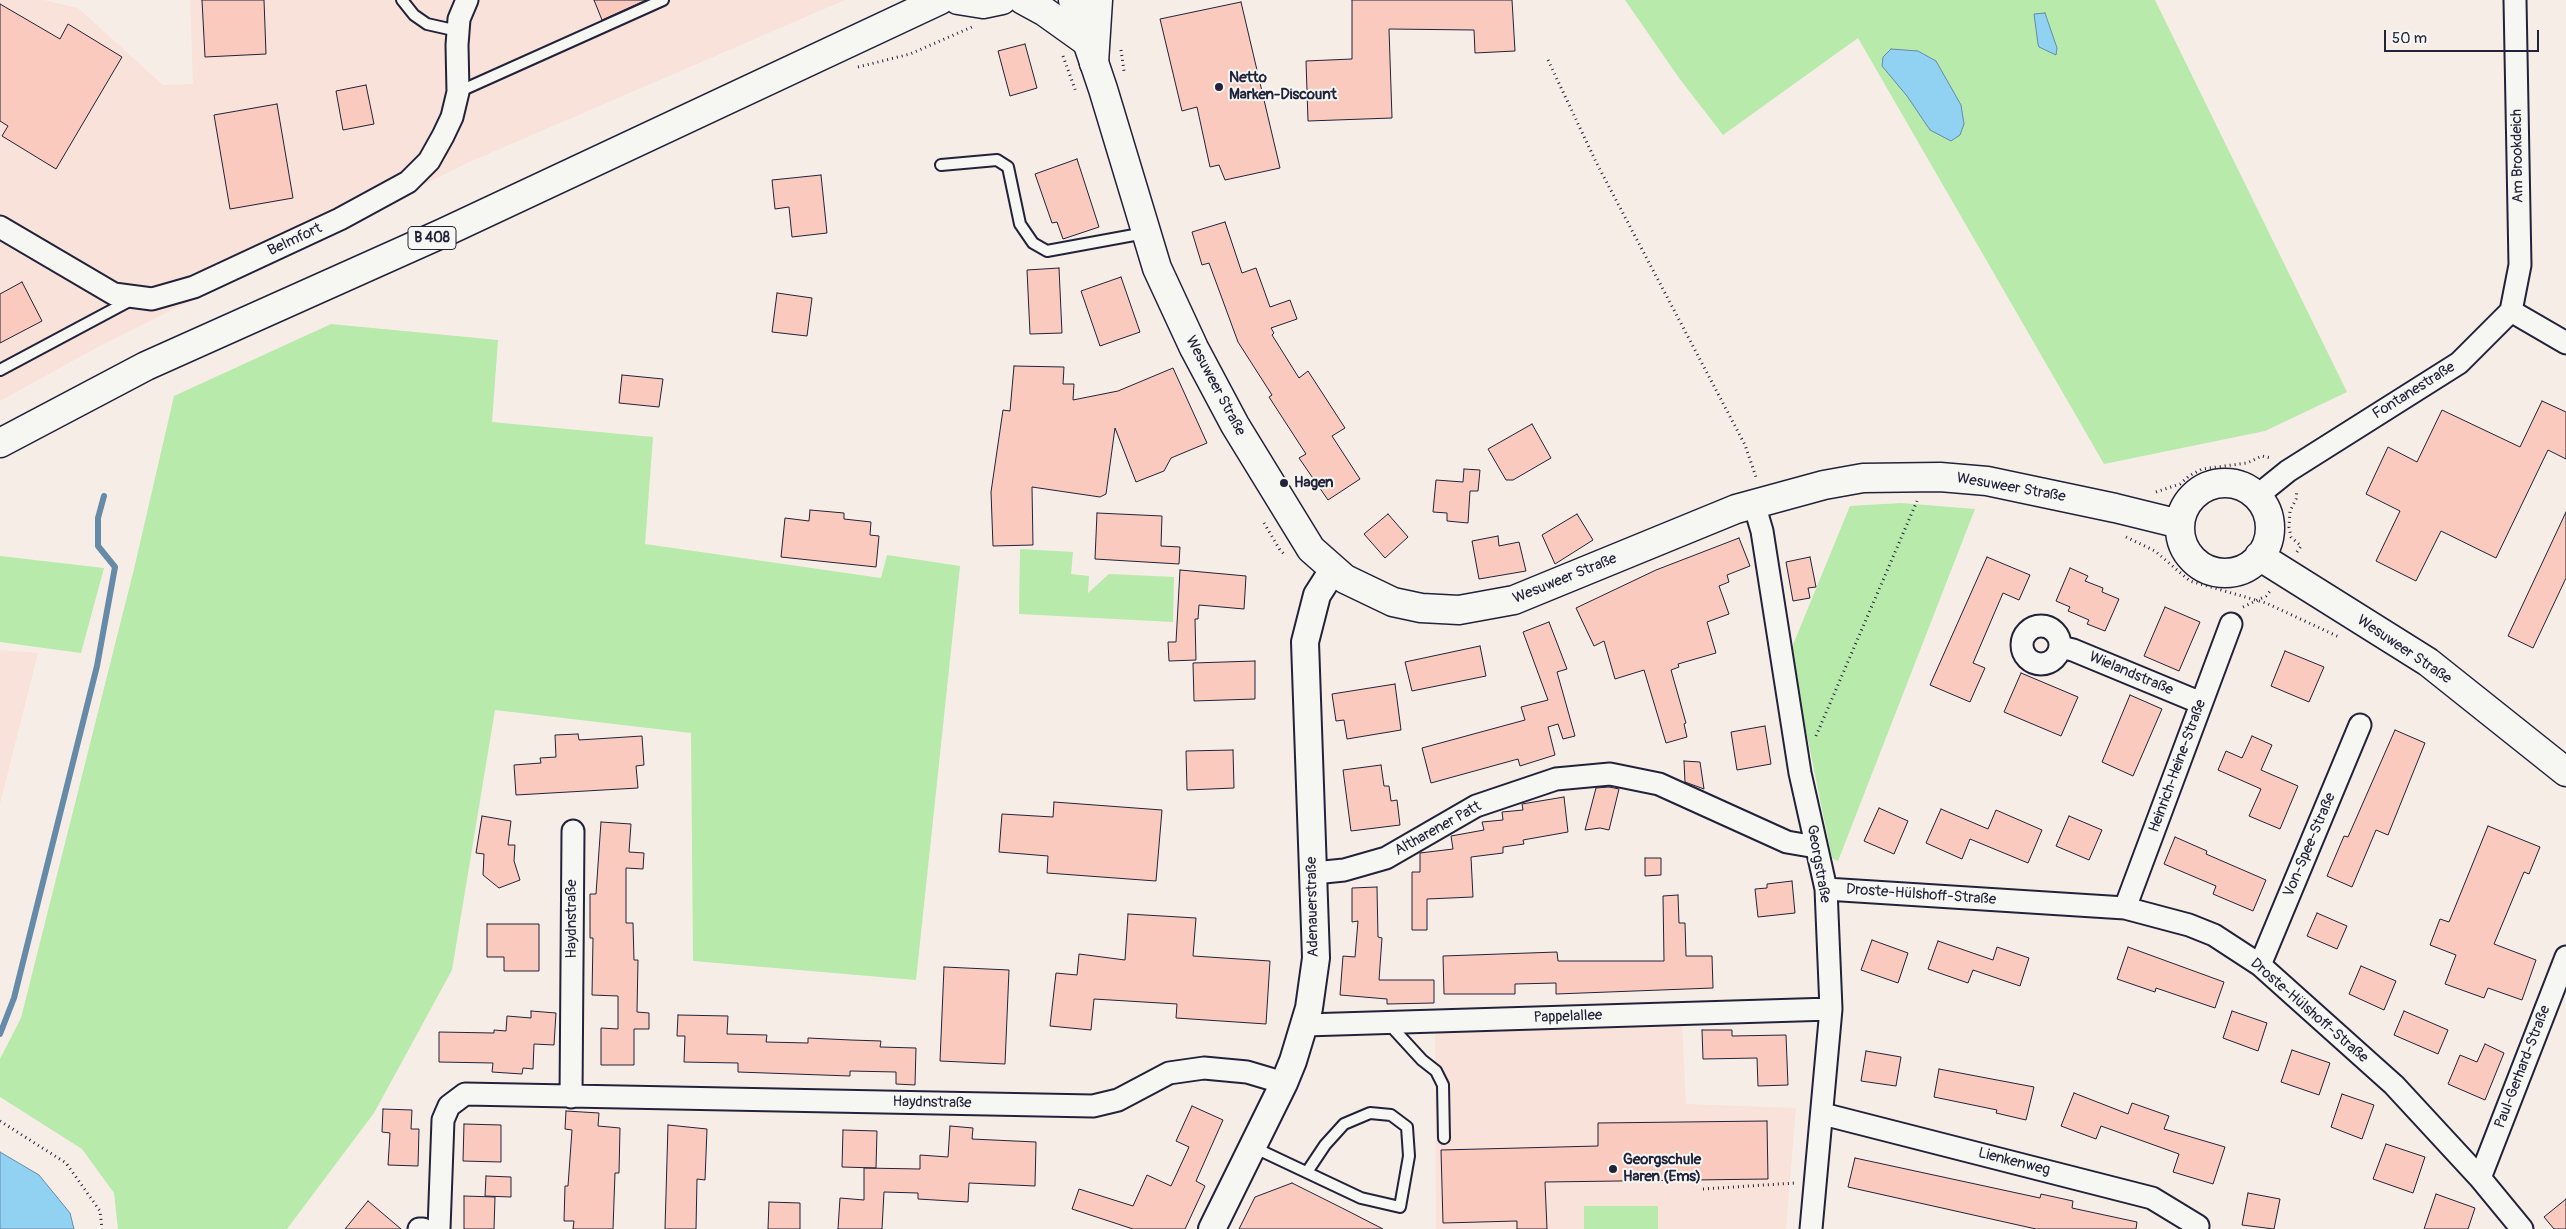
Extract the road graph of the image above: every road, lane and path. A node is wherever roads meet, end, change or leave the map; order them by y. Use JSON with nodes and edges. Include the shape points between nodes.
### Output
{"nodes":[{"id":1,"x":402,"y":0,"type":"edge"},
{"id":2,"x":466,"y":0,"type":"edge"},
{"id":3,"x":663,"y":0,"type":"edge"},
{"id":4,"x":940,"y":0,"type":"edge"},
{"id":5,"x":958,"y":0,"type":"edge"},
{"id":6,"x":1002,"y":0,"type":"edge"},
{"id":7,"x":1023,"y":0,"type":"edge"},
{"id":8,"x":1073,"y":0,"type":"edge"},
{"id":9,"x":1098,"y":0,"type":"edge"},
{"id":10,"x":2515,"y":0,"type":"edge"},
{"id":11,"x":458,"y":31,"type":"junction"},
{"id":12,"x":1120,"y":46,"type":"dead end"},
{"id":13,"x":1059,"y":50,"type":"dead end"},
{"id":14,"x":1090,"y":52,"type":"junction"},
{"id":15,"x":1548,"y":60,"type":"dead end"},
{"id":16,"x":1124,"y":73,"type":"dead end"},
{"id":17,"x":458,"y":92,"type":"junction"},
{"id":18,"x":1078,"y":95,"type":"dead end"},
{"id":19,"x":941,"y":165,"type":"dead end"},
{"id":20,"x":0,"y":227,"type":"edge"},
{"id":21,"x":1146,"y":233,"type":"junction"},
{"id":22,"x":137,"y":297,"type":"junction"},
{"id":23,"x":2511,"y":312,"type":"junction"},
{"id":24,"x":2566,"y":343,"type":"edge"},
{"id":25,"x":0,"y":370,"type":"edge"},
{"id":26,"x":0,"y":443,"type":"edge"},
{"id":27,"x":2288,"y":471,"type":"junction"},
{"id":28,"x":1926,"y":476,"type":"junction"},
{"id":29,"x":1767,"y":480,"type":"dead end"},
{"id":30,"x":1754,"y":490,"type":"junction"},
{"id":31,"x":2257,"y":496,"type":"junction"},
{"id":32,"x":1261,"y":517,"type":"dead end"},
{"id":33,"x":2148,"y":517,"type":"junction"},
{"id":34,"x":2180,"y":524,"type":"junction"},
{"id":35,"x":2125,"y":537,"type":"dead end"},
{"id":36,"x":2259,"y":556,"type":"junction"},
{"id":37,"x":1286,"y":557,"type":"dead end"},
{"id":38,"x":1333,"y":570,"type":"junction"},
{"id":39,"x":2283,"y":572,"type":"junction"},
{"id":40,"x":2258,"y":600,"type":"junction"},
{"id":41,"x":2231,"y":624,"type":"joint"},
{"id":42,"x":2342,"y":638,"type":"dead end"},
{"id":43,"x":2060,"y":647,"type":"dead end"},
{"id":44,"x":2200,"y":704,"type":"junction"},
{"id":45,"x":2360,"y":725,"type":"dead end"},
{"id":46,"x":1816,"y":737,"type":"dead end"},
{"id":47,"x":2566,"y":772,"type":"edge"},
{"id":48,"x":573,"y":831,"type":"dead end"},
{"id":49,"x":1816,"y":847,"type":"junction"},
{"id":50,"x":1314,"y":874,"type":"junction"},
{"id":51,"x":1826,"y":889,"type":"junction"},
{"id":52,"x":2125,"y":908,"type":"junction"},
{"id":53,"x":2566,"y":957,"type":"edge"},
{"id":54,"x":2260,"y":965,"type":"junction"},
{"id":55,"x":1831,"y":1009,"type":"junction"},
{"id":56,"x":1388,"y":1023,"type":"junction"},
{"id":57,"x":1305,"y":1025,"type":"junction"},
{"id":58,"x":1284,"y":1083,"type":"junction"},
{"id":59,"x":571,"y":1096,"type":"junction"},
{"id":60,"x":1823,"y":1114,"type":"junction"},
{"id":61,"x":0,"y":1121,"type":"edge"},
{"id":62,"x":1444,"y":1138,"type":"dead end"},
{"id":63,"x":1252,"y":1146,"type":"junction"},
{"id":64,"x":1307,"y":1172,"type":"junction"},
{"id":65,"x":2480,"y":1178,"type":"junction"},
{"id":66,"x":1816,"y":1182,"type":"junction"},
{"id":67,"x":1703,"y":1189,"type":"dead end"},
{"id":68,"x":2198,"y":1226,"type":"dead end"},
{"id":69,"x":102,"y":1229,"type":"edge"},
{"id":70,"x":419,"y":1229,"type":"edge"},
{"id":71,"x":423,"y":1229,"type":"edge"},
{"id":72,"x":440,"y":1229,"type":"edge"},
{"id":73,"x":1212,"y":1229,"type":"edge"},
{"id":74,"x":1811,"y":1229,"type":"edge"},
{"id":75,"x":2522,"y":1229,"type":"edge"}],
"edges":[{"from":1,"to":11,"type":"lane","via":[[414,15],[428,24]]},
{"from":2,"to":11,"type":"street","name":"Belmfort"},
{"from":3,"to":17,"type":"lane"},
{"from":4,"to":26,"type":"main road","number":"B 408","via":[[452,229],[146,366]]},
{"from":5,"to":6,"type":"main road","via":[[983,4]]},
{"from":7,"to":14,"type":"main road","via":[[1046,12]]},
{"from":8,"to":14,"type":"main road","name":"Wesuweer Straße"},
{"from":9,"to":14,"type":"main road"},
{"from":10,"to":23,"type":"street","name":"Am Brookdeich","via":[[2520,265]]},
{"from":11,"to":17,"type":"street","name":"Belmfort"},
{"from":12,"to":16,"type":"path"},
{"from":13,"to":18,"type":"path"},
{"from":14,"to":21,"type":"main road","name":"Wesuweer Straße"},
{"from":15,"to":30,"type":"path","via":[[1596,162],[1745,445]]},
{"from":17,"to":22,"type":"street","name":"Belmfort","via":[[443,136],[429,161],[408,182],[340,219],[194,287],[152,299]]},
{"from":19,"to":21,"type":"lane","via":[[997,160],[1008,167],[1020,224],[1033,243],[1047,251]]},
{"from":20,"to":22,"type":"street","name":"Belmfort","via":[[114,294]]},
{"from":21,"to":38,"type":"main road","name":"Wesuweer Straße","via":[[1156,268],[1235,425],[1311,549]]},
{"from":22,"to":25,"type":"lane"},
{"from":23,"to":24,"type":"street"},
{"from":23,"to":27,"type":"street","name":"Fontanestraße","via":[[2459,363]]},
{"from":27,"to":31,"type":"street","name":"Fontanestraße"},
{"from":27,"to":33,"type":"path","via":[[2277,459],[2262,456],[2247,463],[2202,469],[2180,484],[2153,492]]},
{"from":27,"to":39,"type":"path","via":[[2298,485],[2289,527],[2291,537],[2300,546]]},
{"from":28,"to":30,"type":"main road","name":"Wesuweer Straße","via":[[1863,478],[1824,485]]},
{"from":28,"to":33,"type":"main road","name":"Wesuweer Straße","via":[[1988,481]]},
{"from":28,"to":46,"type":"path"},
{"from":29,"to":30,"type":"path"},
{"from":30,"to":38,"type":"main road","name":"Wesuweer Straße","via":[[1736,509],[1514,600],[1459,610],[1420,608],[1393,602]]},
{"from":30,"to":49,"type":"street","name":"Georgstraße","via":[[1800,773]]},
{"from":31,"to":34,"type":"main road","via":[[2228,483],[2206,487],[2189,500]]},
{"from":31,"to":36,"type":"main road","via":[[2265,507],[2269,526],[2266,545]]},
{"from":32,"to":37,"type":"path"},
{"from":33,"to":34,"type":"main road","name":"Wesuweer Straße"},
{"from":34,"to":36,"type":"main road","via":[[2188,554],[2206,569],[2240,570]]},
{"from":35,"to":40,"type":"path","via":[[2156,551],[2190,581]]},
{"from":36,"to":39,"type":"main road","name":"Wesuweer Straße"},
{"from":38,"to":50,"type":"street","name":"Adenauerstraße","via":[[1317,595],[1305,642]]},
{"from":39,"to":40,"type":"path","via":[[2266,596]]},
{"from":39,"to":47,"type":"main road","name":"Wesuweer Straße","via":[[2428,662]]},
{"from":40,"to":41,"type":"path","via":[[2244,606]]},
{"from":40,"to":42,"type":"path"},
{"from":41,"to":44,"type":"street","name":"Heinrich-Heine-Straße"},
{"from":43,"to":44,"type":"street","name":"Wielandstraße"},
{"from":44,"to":52,"type":"street","name":"Heinrich-Heine-Straße"},
{"from":45,"to":54,"type":"street","name":"Von-Spee-Straße"},
{"from":48,"to":59,"type":"street","name":"Haydnstraße"},
{"from":49,"to":50,"type":"street","name":"Altharener Patt","via":[[1787,842],[1658,784],[1610,774],[1556,779],[1476,806],[1386,858],[1344,870]]},
{"from":49,"to":51,"type":"street","name":"Georgstraße"},
{"from":50,"to":57,"type":"street","name":"Adenauerstraße","via":[[1316,958]]},
{"from":51,"to":52,"type":"street","name":"Droste-Hülshoff-Straße"},
{"from":51,"to":55,"type":"street","name":"Georgstraße"},
{"from":52,"to":54,"type":"street","name":"Droste-Hülshoff-Straße","via":[[2206,932]]},
{"from":53,"to":65,"type":"street","name":"Paul-Gerhard-Straße"},
{"from":54,"to":65,"type":"street","name":"Droste-Hülshoff-Straße","via":[[2394,1085]]},
{"from":55,"to":56,"type":"street","name":"Pappelallee"},
{"from":55,"to":60,"type":"street","name":"Georgstraße"},
{"from":56,"to":57,"type":"street","name":"Pappelallee"},
{"from":56,"to":62,"type":"lane","via":[[1436,1071],[1443,1085]]},
{"from":57,"to":58,"type":"street","name":"Adenauerstraße"},
{"from":58,"to":59,"type":"street","name":"Haydnstraße","via":[[1247,1072],[1204,1068],[1169,1074],[1118,1100],[1093,1106]]},
{"from":58,"to":63,"type":"street","name":"Adenauerstraße"},
{"from":59,"to":72,"type":"street","name":"Haydnstraße","via":[[465,1094],[449,1106],[444,1120]]},
{"from":60,"to":66,"type":"street","name":"Georgstraße"},
{"from":60,"to":68,"type":"street","name":"Lienkenweg","via":[[2152,1198]]},
{"from":61,"to":69,"type":"path","via":[[66,1164],[100,1210]]},
{"from":63,"to":64,"type":"lane"},
{"from":63,"to":73,"type":"street","name":"Adenauerstraße"},
{"from":64,"to":64,"type":"lane","via":[[1361,1198],[1400,1207],[1409,1156],[1407,1127],[1391,1115],[1370,1113],[1344,1124],[1324,1145]]},
{"from":65,"to":75,"type":"street","name":"Droste-Hülshoff-Straße"},
{"from":66,"to":67,"type":"path"},
{"from":66,"to":74,"type":"street","name":"Georgstraße"},
{"from":70,"to":71,"type":"street"}]}
